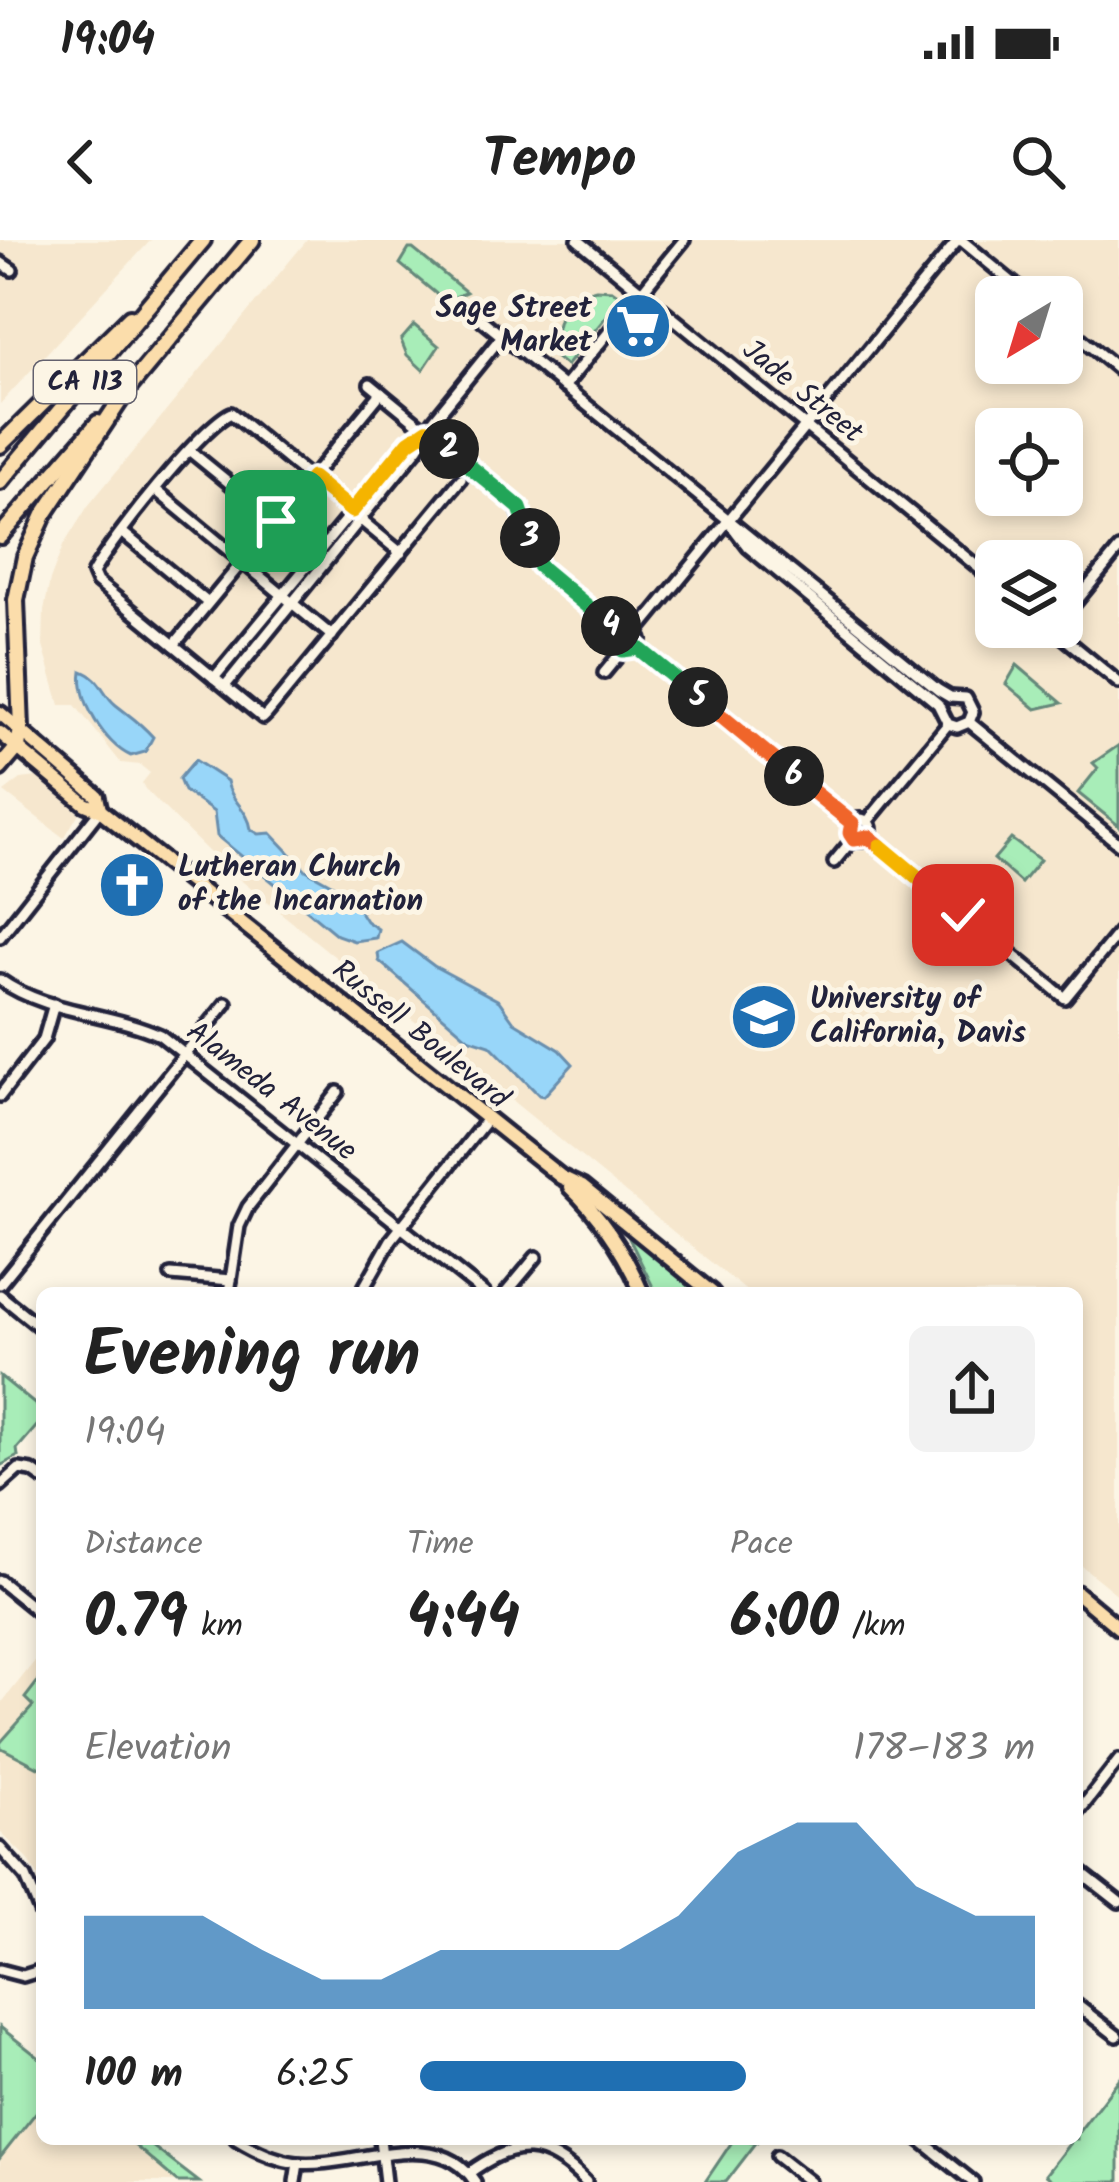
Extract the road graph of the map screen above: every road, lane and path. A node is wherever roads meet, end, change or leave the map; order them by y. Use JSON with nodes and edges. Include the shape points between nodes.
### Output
{"nodes":[{"id":1,"x":203,"y":240,"type":"edge"},
{"id":2,"x":252,"y":240,"type":"edge"},
{"id":3,"x":578,"y":240,"type":"edge"},
{"id":4,"x":684,"y":240,"type":"edge"},
{"id":5,"x":959,"y":240,"type":"edge"},
{"id":6,"x":0,"y":262,"type":"edge"},
{"id":7,"x":12,"y":269,"type":"dead end"},
{"id":8,"x":1004,"y":276,"type":"edge"},
{"id":9,"x":168,"y":281,"type":"junction"},
{"id":10,"x":642,"y":292,"type":"junction"},
{"id":11,"x":482,"y":320,"type":"dead end"},
{"id":12,"x":502,"y":336,"type":"junction"},
{"id":13,"x":1083,"y":340,"type":"edge"},
{"id":14,"x":1119,"y":370,"type":"edge"},
{"id":15,"x":370,"y":384,"type":"dead end"},
{"id":16,"x":564,"y":387,"type":"junction"},
{"id":17,"x":124,"y":393,"type":"junction"},
{"id":18,"x":381,"y":393,"type":"junction"},
{"id":19,"x":805,"y":426,"type":"junction"},
{"id":20,"x":427,"y":430,"type":"junction"},
{"id":21,"x":0,"y":445,"type":"edge"},
{"id":22,"x":190,"y":451,"type":"junction"},
{"id":23,"x":312,"y":478,"type":"junction"},
{"id":24,"x":461,"y":479,"type":"dead end"},
{"id":25,"x":0,"y":482,"type":"edge"},
{"id":26,"x":157,"y":491,"type":"junction"},
{"id":27,"x":356,"y":514,"type":"junction"},
{"id":28,"x":728,"y":520,"type":"junction"},
{"id":29,"x":276,"y":521,"type":"junction"},
{"id":30,"x":123,"y":533,"type":"junction"},
{"id":31,"x":0,"y":536,"type":"edge"},
{"id":32,"x":1119,"y":549,"type":"edge"},
{"id":33,"x":401,"y":553,"type":"junction"},
{"id":34,"x":242,"y":562,"type":"junction"},
{"id":35,"x":975,"y":565,"type":"edge"},
{"id":36,"x":1083,"y":593,"type":"edge"},
{"id":37,"x":287,"y":599,"type":"junction"},
{"id":38,"x":208,"y":603,"type":"junction"},
{"id":39,"x":637,"y":632,"type":"junction"},
{"id":40,"x":622,"y":634,"type":"junction"},
{"id":41,"x":332,"y":636,"type":"junction"},
{"id":42,"x":174,"y":645,"type":"junction"},
{"id":43,"x":638,"y":648,"type":"junction"},
{"id":44,"x":1077,"y":648,"type":"edge"},
{"id":45,"x":623,"y":650,"type":"junction"},
{"id":46,"x":604,"y":673,"type":"dead end"},
{"id":47,"x":214,"y":678,"type":"junction"},
{"id":48,"x":1119,"y":683,"type":"edge"},
{"id":49,"x":224,"y":686,"type":"junction"},
{"id":50,"x":950,"y":697,"type":"junction"},
{"id":51,"x":941,"y":710,"type":"junction"},
{"id":52,"x":0,"y":713,"type":"edge"},
{"id":53,"x":969,"y":722,"type":"junction"},
{"id":54,"x":948,"y":724,"type":"junction"},
{"id":55,"x":21,"y":729,"type":"junction"},
{"id":56,"x":0,"y":733,"type":"edge"},
{"id":57,"x":18,"y":747,"type":"junction"},
{"id":58,"x":0,"y":769,"type":"edge"},
{"id":59,"x":100,"y":810,"type":"junction"},
{"id":60,"x":867,"y":822,"type":"junction"},
{"id":61,"x":852,"y":823,"type":"junction"},
{"id":62,"x":869,"y":837,"type":"junction"},
{"id":63,"x":854,"y":839,"type":"junction"},
{"id":64,"x":1119,"y":844,"type":"edge"},
{"id":65,"x":834,"y":862,"type":"dead end"},
{"id":66,"x":1119,"y":932,"type":"edge"},
{"id":67,"x":0,"y":937,"type":"edge"},
{"id":68,"x":0,"y":980,"type":"edge"},
{"id":69,"x":226,"y":1003,"type":"dead end"},
{"id":70,"x":54,"y":1004,"type":"junction"},
{"id":71,"x":185,"y":1054,"type":"junction"},
{"id":72,"x":338,"y":1092,"type":"dead end"},
{"id":73,"x":0,"y":1096,"type":"edge"},
{"id":74,"x":488,"y":1119,"type":"junction"},
{"id":75,"x":297,"y":1144,"type":"junction"},
{"id":76,"x":560,"y":1178,"type":"junction"},
{"id":77,"x":401,"y":1227,"type":"junction"},
{"id":78,"x":536,"y":1257,"type":"dead end"},
{"id":79,"x":172,"y":1275,"type":"dead end"},
{"id":80,"x":231,"y":1280,"type":"junction"},
{"id":81,"x":0,"y":1284,"type":"edge"},
{"id":82,"x":230,"y":1287,"type":"edge"},
{"id":83,"x":365,"y":1287,"type":"edge"},
{"id":84,"x":476,"y":1287,"type":"edge"},
{"id":85,"x":511,"y":1287,"type":"edge"},
{"id":86,"x":639,"y":1287,"type":"edge"},
{"id":87,"x":705,"y":1287,"type":"edge"},
{"id":88,"x":0,"y":1295,"type":"edge"},
{"id":89,"x":36,"y":1324,"type":"edge"},
{"id":90,"x":36,"y":1475,"type":"edge"},
{"id":91,"x":0,"y":1486,"type":"edge"},
{"id":92,"x":0,"y":1581,"type":"edge"},
{"id":93,"x":1083,"y":1598,"type":"edge"},
{"id":94,"x":36,"y":1610,"type":"edge"},
{"id":95,"x":1119,"y":1628,"type":"edge"},
{"id":96,"x":1119,"y":1760,"type":"edge"},
{"id":97,"x":1083,"y":1806,"type":"edge"},
{"id":98,"x":0,"y":1848,"type":"edge"},
{"id":99,"x":1083,"y":1874,"type":"edge"},
{"id":100,"x":36,"y":1901,"type":"edge"},
{"id":101,"x":1119,"y":1902,"type":"edge"},
{"id":102,"x":0,"y":1970,"type":"edge"},
{"id":103,"x":36,"y":1972,"type":"edge"},
{"id":104,"x":1083,"y":2010,"type":"edge"},
{"id":105,"x":1117,"y":2036,"type":"edge"},
{"id":106,"x":247,"y":2145,"type":"edge"},
{"id":107,"x":380,"y":2145,"type":"edge"},
{"id":108,"x":505,"y":2145,"type":"edge"},
{"id":109,"x":511,"y":2145,"type":"edge"},
{"id":110,"x":927,"y":2145,"type":"edge"},
{"id":111,"x":380,"y":2155,"type":"junction"},
{"id":112,"x":777,"y":2156,"type":"dead end"},
{"id":113,"x":298,"y":2163,"type":"junction"},
{"id":114,"x":472,"y":2178,"type":"edge"},
{"id":115,"x":295,"y":2182,"type":"edge"},
{"id":116,"x":385,"y":2182,"type":"edge"},
{"id":117,"x":586,"y":2182,"type":"edge"},
{"id":118,"x":810,"y":2182,"type":"edge"},
{"id":119,"x":973,"y":2182,"type":"edge"}],
"edges":[{"from":1,"to":9,"type":"highway","number":"CA 113"},
{"from":2,"to":17,"type":"highway","number":"CA 113"},
{"from":3,"to":10,"type":"street","name":"Jade Street"},
{"from":4,"to":10,"type":"street"},
{"from":5,"to":8,"type":"street"},
{"from":5,"to":19,"type":"street"},
{"from":6,"to":7,"type":"street"},
{"from":9,"to":21,"type":"highway"},
{"from":9,"to":25,"type":"highway","number":"CA 113"},
{"from":10,"to":16,"type":"street"},
{"from":10,"to":19,"type":"street","name":"Jade Street"},
{"from":11,"to":12,"type":"street"},
{"from":12,"to":16,"type":"street"},
{"from":12,"to":20,"type":"street"},
{"from":13,"to":14,"type":"street"},
{"from":15,"to":18,"type":"street"},
{"from":16,"to":28,"type":"street"},
{"from":17,"to":31,"type":"highway","number":"CA 113"},
{"from":17,"to":55,"type":"highway","via":[[44,515],[26,557],[16,600]]},
{"from":18,"to":20,"type":"street"},
{"from":18,"to":23,"type":"street"},
{"from":19,"to":28,"type":"street"},
{"from":19,"to":35,"type":"street","name":"Jade Street"},
{"from":20,"to":27,"type":"street"},
{"from":20,"to":40,"type":"street","via":[[520,508],[539,566]]},
{"from":22,"to":23,"type":"street","via":[[231,412]]},
{"from":22,"to":26,"type":"street"},
{"from":22,"to":29,"type":"street"},
{"from":23,"to":27,"type":"street"},
{"from":23,"to":29,"type":"street"},
{"from":24,"to":33,"type":"street"},
{"from":26,"to":30,"type":"street"},
{"from":26,"to":34,"type":"street"},
{"from":27,"to":33,"type":"street"},
{"from":27,"to":37,"type":"street"},
{"from":28,"to":39,"type":"street"},
{"from":28,"to":50,"type":"street"},
{"from":28,"to":51,"type":"street","via":[[748,547]]},
{"from":29,"to":34,"type":"street"},
{"from":30,"to":38,"type":"street"},
{"from":30,"to":42,"type":"street","via":[[94,579]]},
{"from":32,"to":36,"type":"street"},
{"from":33,"to":41,"type":"street"},
{"from":34,"to":37,"type":"street"},
{"from":34,"to":38,"type":"street"},
{"from":37,"to":41,"type":"street"},
{"from":37,"to":47,"type":"street"},
{"from":37,"to":49,"type":"street"},
{"from":38,"to":42,"type":"street"},
{"from":39,"to":40,"type":"street"},
{"from":39,"to":43,"type":"street"},
{"from":40,"to":45,"type":"street"},
{"from":41,"to":49,"type":"street","via":[[263,718]]},
{"from":42,"to":47,"type":"street"},
{"from":43,"to":45,"type":"street"},
{"from":43,"to":61,"type":"street"},
{"from":44,"to":48,"type":"street"},
{"from":45,"to":46,"type":"street"},
{"from":47,"to":49,"type":"street"},
{"from":50,"to":51,"type":"street"},
{"from":50,"to":53,"type":"street","via":[[970,702]]},
{"from":51,"to":54,"type":"street"},
{"from":52,"to":55,"type":"main road","name":"Russell Boulevard"},
{"from":53,"to":54,"type":"street"},
{"from":53,"to":64,"type":"street"},
{"from":54,"to":60,"type":"street"},
{"from":55,"to":57,"type":"highway"},
{"from":55,"to":59,"type":"main road","name":"Russell Boulevard","via":[[97,796]]},
{"from":56,"to":57,"type":"main road","name":"Russell Boulevard"},
{"from":57,"to":58,"type":"highway"},
{"from":57,"to":59,"type":"main road","name":"Russell Boulevard"},
{"from":59,"to":67,"type":"street"},
{"from":59,"to":74,"type":"main road","name":"Russell Boulevard"},
{"from":60,"to":61,"type":"street"},
{"from":60,"to":62,"type":"street"},
{"from":61,"to":63,"type":"street"},
{"from":62,"to":63,"type":"street"},
{"from":62,"to":66,"type":"street","via":[[1065,998]]},
{"from":63,"to":65,"type":"street"},
{"from":68,"to":70,"type":"street","name":"Alameda Avenue"},
{"from":69,"to":71,"type":"street"},
{"from":70,"to":71,"type":"street","name":"Alameda Avenue","via":[[135,1023]]},
{"from":70,"to":73,"type":"street","via":[[44,1039]]},
{"from":71,"to":75,"type":"street","name":"Alameda Avenue"},
{"from":71,"to":81,"type":"street"},
{"from":72,"to":75,"type":"street"},
{"from":74,"to":76,"type":"main road","name":"Russell Boulevard"},
{"from":74,"to":77,"type":"street"},
{"from":75,"to":77,"type":"street","name":"Alameda Avenue"},
{"from":75,"to":80,"type":"street","via":[[248,1207]]},
{"from":76,"to":86,"type":"main road","via":[[600,1219]]},
{"from":76,"to":87,"type":"main road","name":"Russell Boulevard","via":[[582,1187]]},
{"from":77,"to":83,"type":"street"},
{"from":77,"to":84,"type":"street","name":"Alameda Avenue"},
{"from":78,"to":85,"type":"street"},
{"from":79,"to":80,"type":"street"},
{"from":80,"to":82,"type":"street"},
{"from":88,"to":89,"type":"street"},
{"from":90,"to":91,"type":"street","via":[[19,1469]]},
{"from":92,"to":94,"type":"street"},
{"from":93,"to":95,"type":"main road"},
{"from":96,"to":97,"type":"street"},
{"from":98,"to":100,"type":"street"},
{"from":99,"to":101,"type":"street"},
{"from":102,"to":103,"type":"street"},
{"from":104,"to":105,"type":"street"},
{"from":106,"to":113,"type":"street"},
{"from":107,"to":111,"type":"street"},
{"from":108,"to":114,"type":"street"},
{"from":109,"to":117,"type":"street","via":[[557,2157]]},
{"from":110,"to":119,"type":"street"},
{"from":111,"to":113,"type":"street"},
{"from":111,"to":114,"type":"street","via":[[442,2157]]},
{"from":111,"to":116,"type":"street"},
{"from":112,"to":118,"type":"street"},
{"from":113,"to":115,"type":"street"}]}
